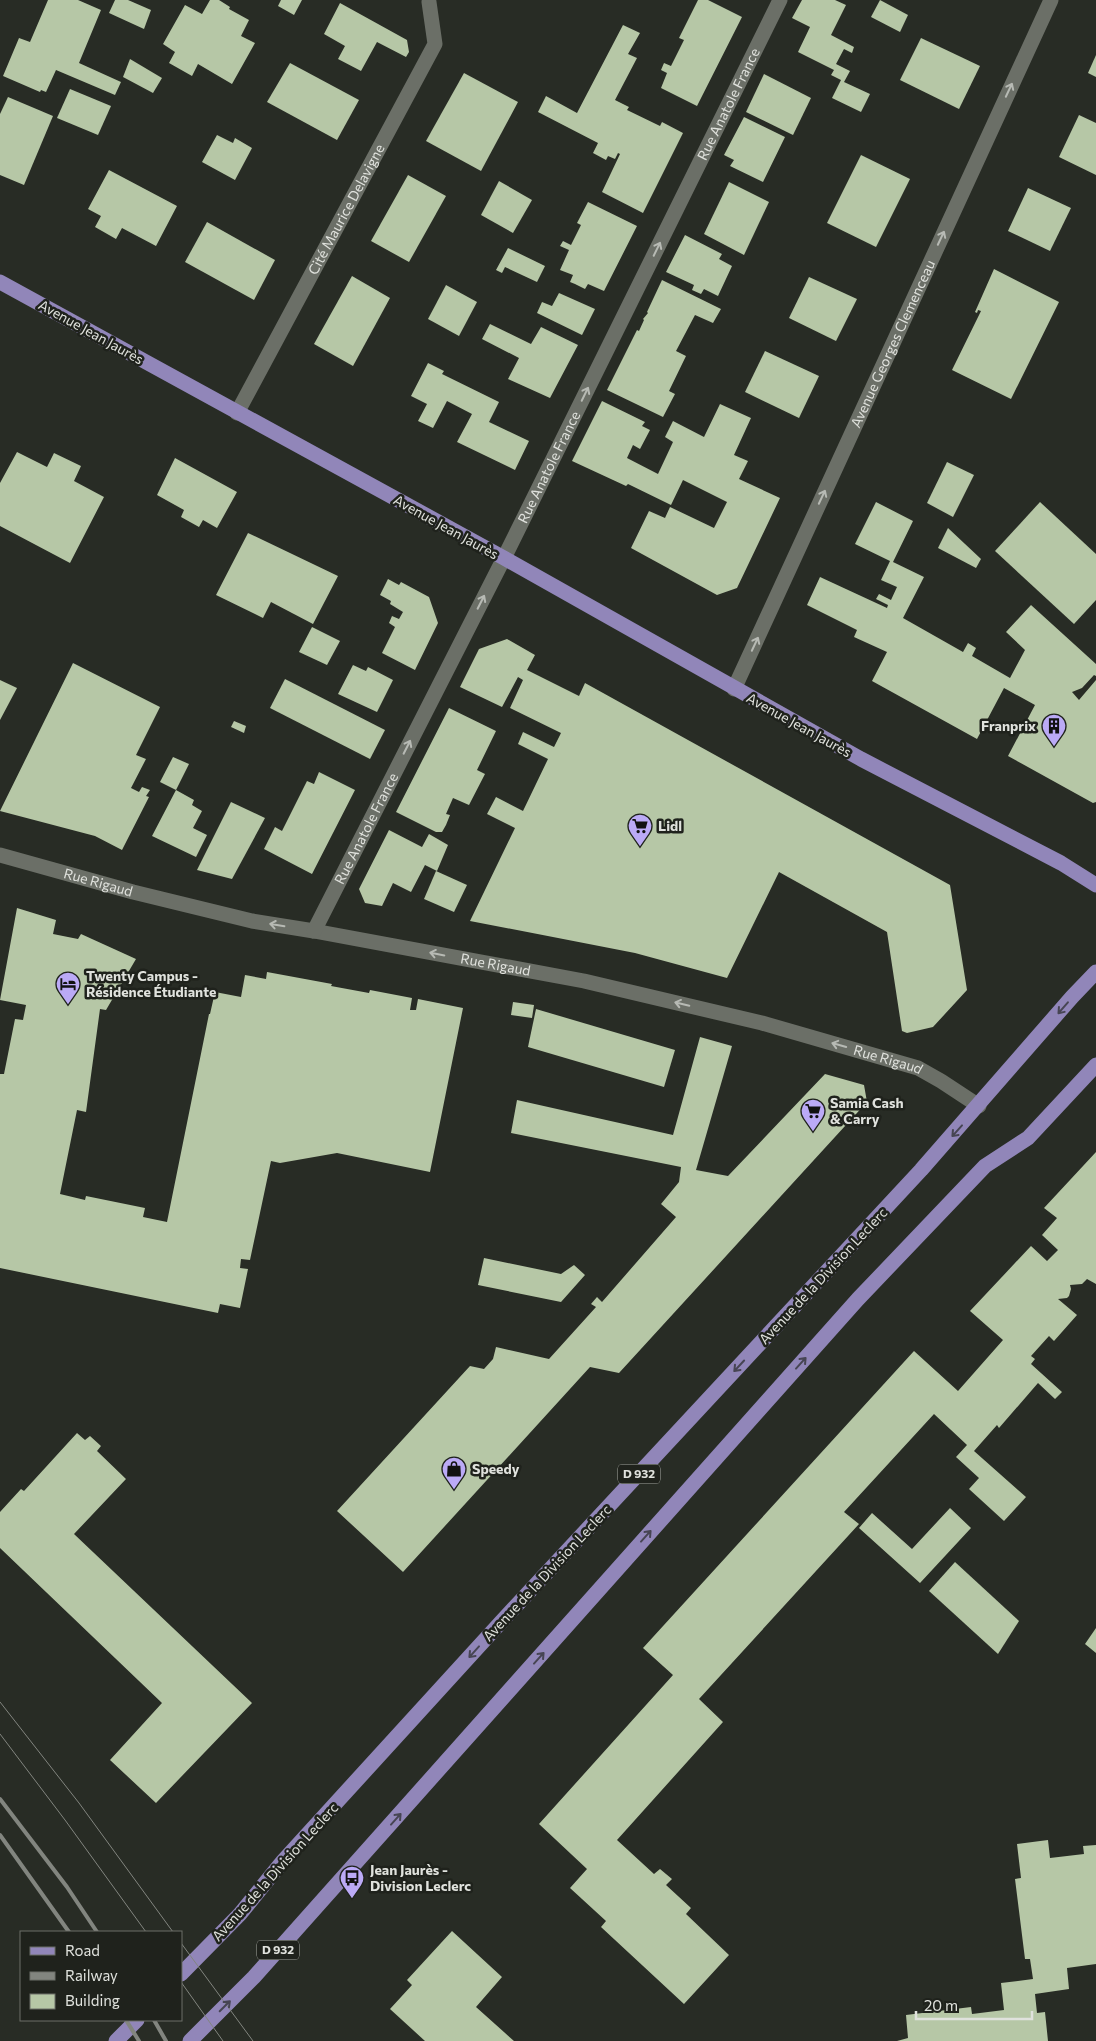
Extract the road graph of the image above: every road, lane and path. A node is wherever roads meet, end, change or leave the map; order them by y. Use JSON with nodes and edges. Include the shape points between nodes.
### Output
{"nodes":[{"id":1,"x":780,"y":0,"type":"edge"},
{"id":2,"x":1051,"y":0,"type":"edge"},
{"id":3,"x":429,"y":2,"type":"dead end"},
{"id":4,"x":0,"y":282,"type":"edge"},
{"id":5,"x":237,"y":413,"type":"junction"},
{"id":6,"x":504,"y":558,"type":"junction"},
{"id":7,"x":734,"y":689,"type":"junction"},
{"id":8,"x":0,"y":855,"type":"edge"},
{"id":9,"x":1096,"y":885,"type":"edge"},
{"id":10,"x":314,"y":931,"type":"junction"},
{"id":11,"x":1096,"y":972,"type":"edge"},
{"id":12,"x":1096,"y":1065,"type":"edge"},
{"id":13,"x":979,"y":1106,"type":"junction"},
{"id":14,"x":182,"y":1973,"type":"edge"},
{"id":15,"x":136,"y":2021,"type":"edge"},
{"id":16,"x":116,"y":2041,"type":"edge"},
{"id":17,"x":190,"y":2041,"type":"edge"}],
"edges":[{"from":6,"to":1,"type":"street","name":"Rue Anatole France","one_way":true},
{"from":7,"to":2,"type":"street","name":"Avenue Georges Clemenceau","one_way":true},
{"from":3,"to":5,"type":"street","name":"Cité Maurice Delavigne","via":[[435,44]]},
{"from":4,"to":5,"type":"main road","name":"Avenue Jean Jaurès"},
{"from":5,"to":6,"type":"main road","name":"Avenue Jean Jaurès"},
{"from":6,"to":7,"type":"main road","name":"Avenue Jean Jaurès"},
{"from":10,"to":6,"type":"street","name":"Rue Anatole France","one_way":true},
{"from":7,"to":9,"type":"main road","name":"Avenue Jean Jaurès","via":[[1061,863]]},
{"from":10,"to":8,"type":"street","name":"Rue Rigaud","one_way":true,"via":[[252,921],[132,892]]},
{"from":13,"to":10,"type":"street","name":"Rue Rigaud","one_way":true,"via":[[918,1068],[762,1023],[584,981]]},
{"from":11,"to":13,"type":"main road","name":"Avenue de la Division Leclerc","number":"D 932","one_way":true},
{"from":17,"to":12,"type":"main road","number":"D 932","one_way":true,"via":[[280,1948],[858,1299],[985,1166],[1028,1138]]},
{"from":13,"to":14,"type":"main road","name":"Avenue de la Division Leclerc","number":"D 932","one_way":true,"via":[[283,1861],[240,1914]]},
{"from":15,"to":16,"type":"main road"}]}
